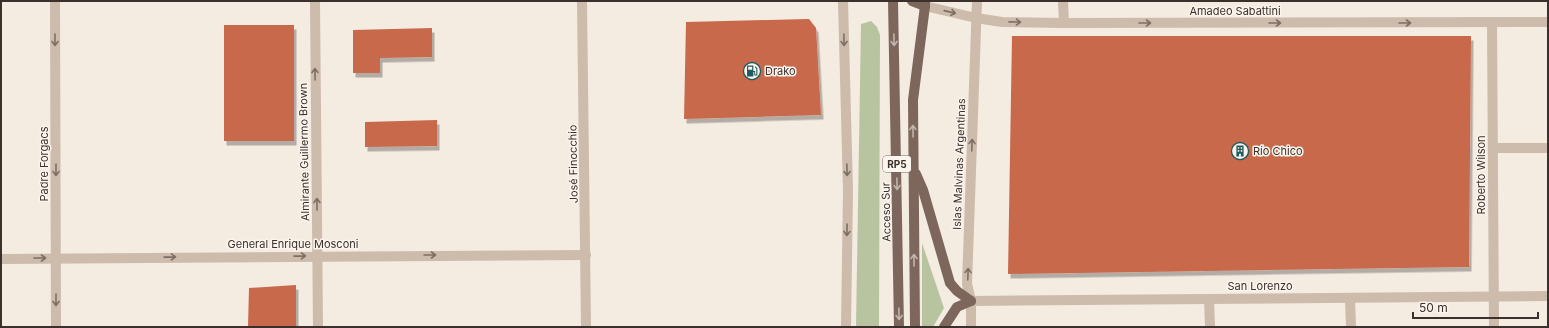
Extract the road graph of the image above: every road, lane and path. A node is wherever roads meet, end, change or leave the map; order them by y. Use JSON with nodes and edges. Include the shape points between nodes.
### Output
{"nodes":[{"id":1,"x":55,"y":1,"type":"edge"},
{"id":2,"x":315,"y":1,"type":"edge"},
{"id":3,"x":582,"y":1,"type":"edge"},
{"id":4,"x":843,"y":1,"type":"edge"},
{"id":5,"x":893,"y":1,"type":"edge"},
{"id":6,"x":912,"y":1,"type":"edge"},
{"id":7,"x":977,"y":1,"type":"edge"},
{"id":8,"x":1063,"y":1,"type":"edge"},
{"id":9,"x":925,"y":3,"type":"edge"},
{"id":10,"x":976,"y":18,"type":"junction"},
{"id":11,"x":1548,"y":22,"type":"edge"},
{"id":12,"x":1064,"y":23,"type":"junction"},
{"id":13,"x":1492,"y":23,"type":"junction"},
{"id":14,"x":1493,"y":148,"type":"junction"},
{"id":15,"x":1548,"y":148,"type":"edge"},
{"id":16,"x":914,"y":170,"type":"junction"},
{"id":17,"x":586,"y":255,"type":"junction"},
{"id":18,"x":317,"y":256,"type":"junction"},
{"id":19,"x":56,"y":258,"type":"junction"},
{"id":20,"x":1,"y":259,"type":"edge"},
{"id":21,"x":1548,"y":296,"type":"edge"},
{"id":22,"x":1494,"y":297,"type":"junction"},
{"id":23,"x":1350,"y":298,"type":"junction"},
{"id":24,"x":1210,"y":299,"type":"junction"},
{"id":25,"x":971,"y":301,"type":"junction"},
{"id":26,"x":56,"y":327,"type":"edge"},
{"id":27,"x":318,"y":327,"type":"edge"},
{"id":28,"x":586,"y":327,"type":"edge"},
{"id":29,"x":846,"y":327,"type":"edge"},
{"id":30,"x":899,"y":327,"type":"edge"},
{"id":31,"x":915,"y":327,"type":"edge"},
{"id":32,"x":944,"y":327,"type":"edge"},
{"id":33,"x":971,"y":327,"type":"edge"},
{"id":34,"x":1210,"y":327,"type":"edge"},
{"id":35,"x":1351,"y":327,"type":"edge"},
{"id":36,"x":1494,"y":327,"type":"edge"}],
"edges":[{"from":1,"to":19,"type":"street","name":"Padre Forgacs","one_way":true},
{"from":18,"to":2,"type":"street","name":"Almirante Guillermo Brown","one_way":true},
{"from":3,"to":17,"type":"street","name":"José Finocchio"},
{"from":4,"to":29,"type":"street","one_way":true,"via":[[848,191]]},
{"from":5,"to":30,"type":"main road","name":"Acceso Sur","number":"RP5","one_way":true},
{"from":6,"to":9,"type":"main road"},
{"from":7,"to":10,"type":"street","name":"Islas Malvinas Argentinas"},
{"from":8,"to":12,"type":"street"},
{"from":9,"to":10,"type":"street","name":"Amadeo Sabattini","one_way":true},
{"from":16,"to":9,"type":"main road","number":"RP5","one_way":true,"via":[[913,100]]},
{"from":10,"to":12,"type":"street","name":"Amadeo Sabattini","one_way":true,"via":[[1002,22]]},
{"from":25,"to":10,"type":"street","name":"Islas Malvinas Argentinas","one_way":true,"via":[[967,284]]},
{"from":11,"to":13,"type":"street","name":"Amadeo Sabattini"},
{"from":12,"to":13,"type":"street","name":"Amadeo Sabattini","one_way":true},
{"from":13,"to":14,"type":"street","name":"Roberto Wilson"},
{"from":14,"to":15,"type":"street"},
{"from":14,"to":22,"type":"street","name":"Roberto Wilson"},
{"from":16,"to":25,"type":"main road","via":[[923,190],[950,283]]},
{"from":31,"to":16,"type":"main road","number":"RP5","one_way":true},
{"from":18,"to":17,"type":"street","name":"General Enrique Mosconi","one_way":true},
{"from":17,"to":28,"type":"street","name":"José Finocchio"},
{"from":19,"to":18,"type":"street","name":"General Enrique Mosconi","one_way":true},
{"from":18,"to":27,"type":"street","name":"Almirante Guillermo Brown"},
{"from":20,"to":19,"type":"street","name":"General Enrique Mosconi","one_way":true},
{"from":19,"to":26,"type":"street","name":"Padre Forgacs","one_way":true},
{"from":21,"to":22,"type":"street","name":"San Lorenzo"},
{"from":22,"to":23,"type":"street","name":"San Lorenzo"},
{"from":22,"to":36,"type":"street","name":"Roberto Wilson"},
{"from":23,"to":24,"type":"street","name":"San Lorenzo"},
{"from":23,"to":35,"type":"street"},
{"from":24,"to":25,"type":"street","name":"San Lorenzo"},
{"from":24,"to":34,"type":"street"},
{"from":25,"to":32,"type":"main road","via":[[957,307]]},
{"from":25,"to":33,"type":"street","name":"Islas Malvinas Argentinas"}]}
